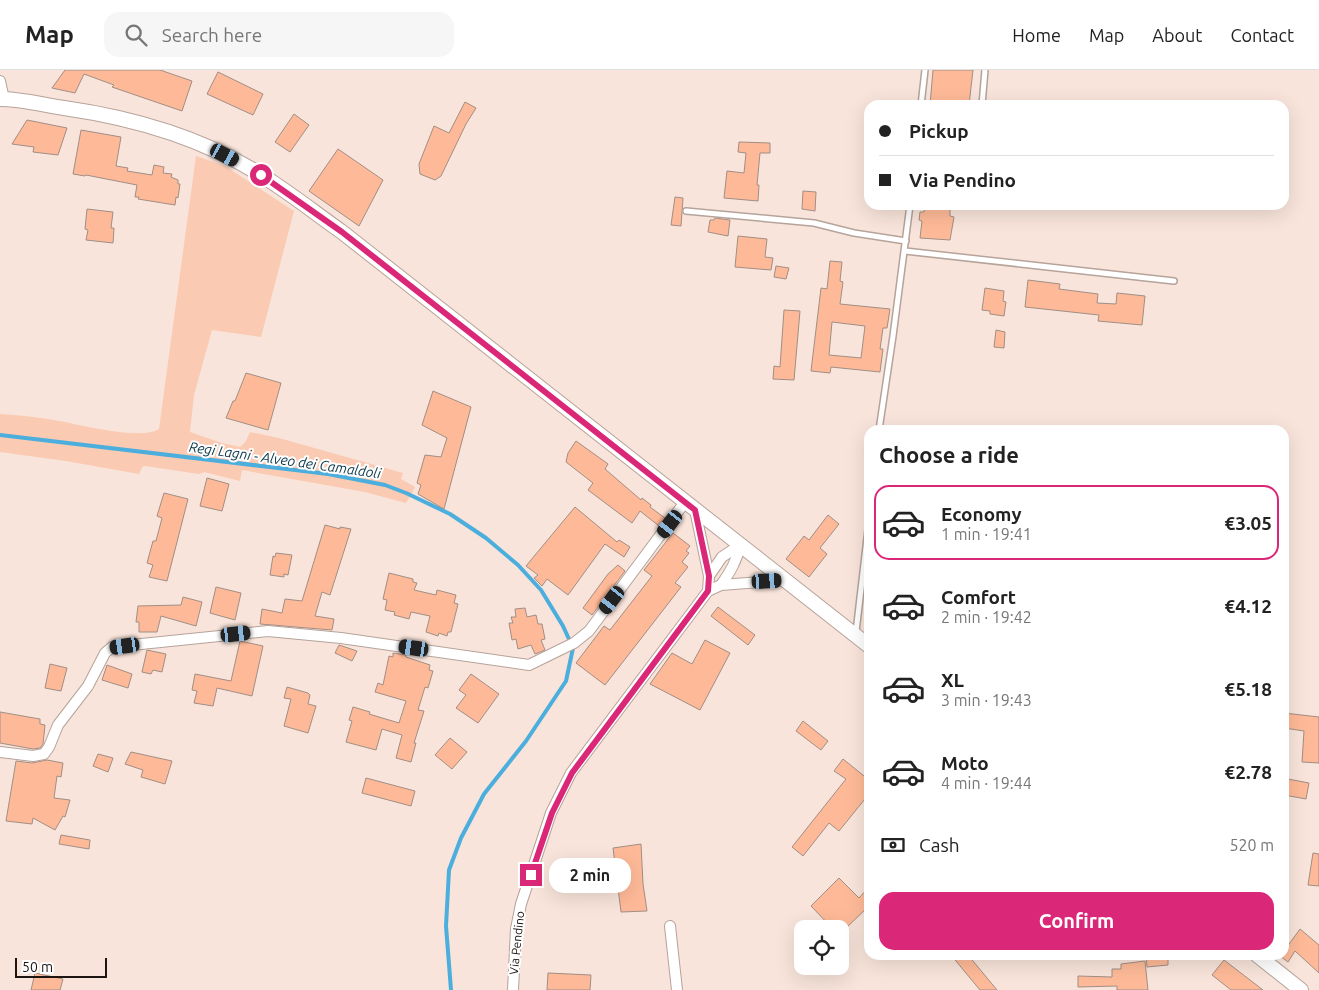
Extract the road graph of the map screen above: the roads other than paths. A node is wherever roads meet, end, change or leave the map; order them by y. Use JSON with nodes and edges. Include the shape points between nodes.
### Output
{"nodes":[{"id":1,"x":925,"y":70,"type":"edge"},
{"id":2,"x":985,"y":70,"type":"edge"},
{"id":3,"x":0,"y":81,"type":"edge"},
{"id":4,"x":2,"y":99,"type":"edge"},
{"id":5,"x":922,"y":100,"type":"edge"},
{"id":6,"x":982,"y":100,"type":"edge"},
{"id":7,"x":909,"y":210,"type":"edge"},
{"id":8,"x":686,"y":211,"type":"dead end"},
{"id":9,"x":906,"y":241,"type":"junction"},
{"id":10,"x":905,"y":251,"type":"junction"},
{"id":11,"x":1174,"y":281,"type":"dead end"},
{"id":12,"x":881,"y":425,"type":"edge"},
{"id":13,"x":690,"y":506,"type":"junction"},
{"id":14,"x":740,"y":545,"type":"junction"},
{"id":15,"x":864,"y":561,"type":"edge"},
{"id":16,"x":709,"y":576,"type":"junction"},
{"id":17,"x":786,"y":580,"type":"junction"},
{"id":18,"x":721,"y":585,"type":"junction"},
{"id":19,"x":708,"y":591,"type":"junction"},
{"id":20,"x":855,"y":635,"type":"junction"},
{"id":21,"x":864,"y":642,"type":"edge"},
{"id":22,"x":0,"y":752,"type":"edge"},
{"id":23,"x":670,"y":926,"type":"dead end"},
{"id":24,"x":1266,"y":960,"type":"edge"},
{"id":25,"x":512,"y":990,"type":"edge"},
{"id":26,"x":677,"y":990,"type":"edge"},
{"id":27,"x":1301,"y":990,"type":"edge"}],
"edges":[{"from":1,"to":5,"type":"lane"},
{"from":2,"to":6,"type":"lane"},
{"from":3,"to":4,"type":"street"},
{"from":4,"to":13,"type":"main road","via":[[88,112],[151,126],[191,139],[261,175],[350,238]]},
{"from":7,"to":9,"type":"lane"},
{"from":8,"to":9,"type":"lane","via":[[807,222]]},
{"from":9,"to":10,"type":"lane"},
{"from":10,"to":11,"type":"lane"},
{"from":10,"to":12,"type":"lane"},
{"from":13,"to":14,"type":"main road"},
{"from":13,"to":16,"type":"street"},
{"from":13,"to":22,"type":"street","via":[[589,631],[570,645],[529,665],[296,632],[268,631],[112,647],[58,725],[44,754]]},
{"from":14,"to":16,"type":"street","via":[[722,558]]},
{"from":14,"to":17,"type":"main road"},
{"from":14,"to":18,"type":"street","via":[[733,568]]},
{"from":15,"to":20,"type":"lane"},
{"from":16,"to":19,"type":"street"},
{"from":17,"to":18,"type":"street","name":"Via Pendino"},
{"from":17,"to":20,"type":"main road"},
{"from":18,"to":19,"type":"street","name":"Via Pendino"},
{"from":19,"to":25,"type":"street","name":"Via Pendino","via":[[572,773],[552,813],[516,929]]},
{"from":20,"to":21,"type":"main road"},
{"from":23,"to":26,"type":"street"},
{"from":24,"to":27,"type":"main road"}]}
